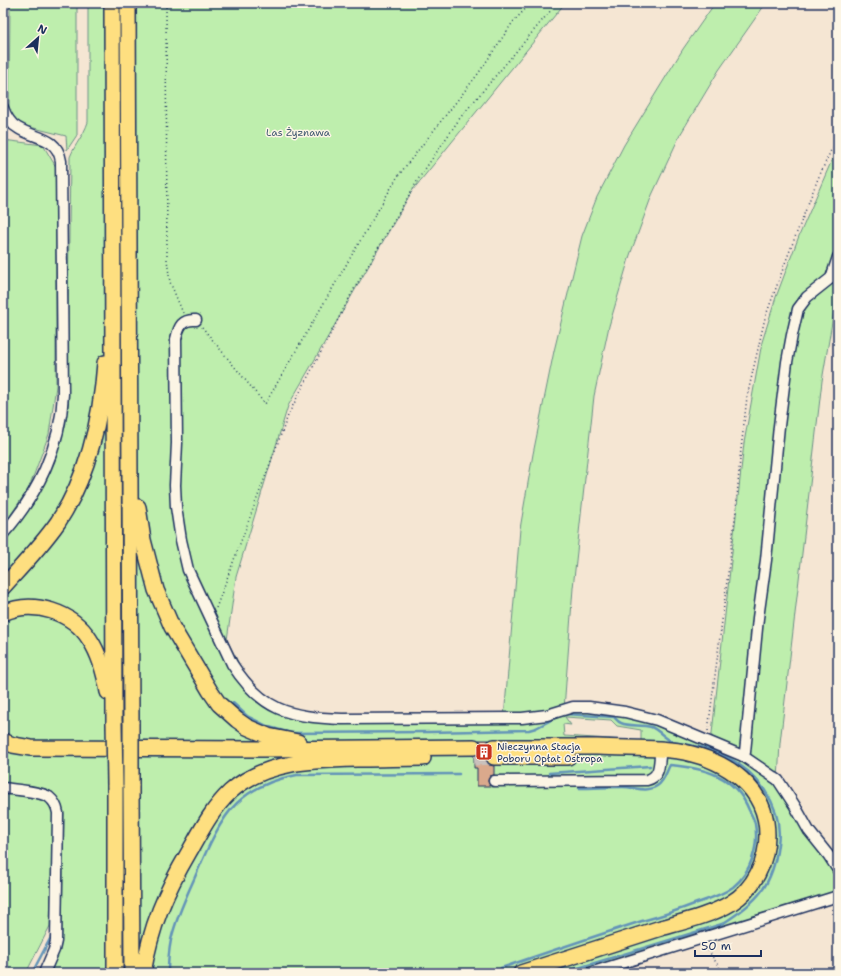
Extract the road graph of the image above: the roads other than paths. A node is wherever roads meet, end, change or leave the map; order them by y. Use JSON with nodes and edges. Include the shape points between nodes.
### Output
{"nodes":[{"id":1,"x":112,"y":3,"type":"edge"},
{"id":2,"x":128,"y":3,"type":"edge"},
{"id":3,"x":3,"y":108,"type":"edge"},
{"id":4,"x":838,"y":257,"type":"edge"},
{"id":5,"x":113,"y":309,"type":"junction"},
{"id":6,"x":196,"y":320,"type":"road end"},
{"id":7,"x":130,"y":456,"type":"junction"},
{"id":8,"x":3,"y":534,"type":"edge"},
{"id":9,"x":3,"y":587,"type":"edge"},
{"id":10,"x":3,"y":613,"type":"edge"},
{"id":11,"x":114,"y":723,"type":"junction"},
{"id":12,"x":3,"y":741,"type":"edge"},
{"id":13,"x":3,"y":752,"type":"edge"},
{"id":14,"x":474,"y":752,"type":"tunnel mouth"},
{"id":15,"x":325,"y":754,"type":"junction"},
{"id":16,"x":660,"y":756,"type":"junction"},
{"id":17,"x":743,"y":756,"type":"junction"},
{"id":18,"x":705,"y":758,"type":"junction"},
{"id":19,"x":494,"y":782,"type":"dead end"},
{"id":20,"x":3,"y":788,"type":"edge"},
{"id":21,"x":838,"y":870,"type":"edge"},
{"id":22,"x":838,"y":896,"type":"edge"},
{"id":23,"x":44,"y":973,"type":"edge"},
{"id":24,"x":115,"y":973,"type":"edge"},
{"id":25,"x":132,"y":973,"type":"edge"},
{"id":26,"x":143,"y":973,"type":"edge"},
{"id":27,"x":521,"y":973,"type":"edge"},
{"id":28,"x":590,"y":973,"type":"edge"}],
"edges":[{"from":1,"to":5,"type":"highway"},
{"from":2,"to":7,"type":"highway"},
{"from":3,"to":8,"type":"lane","via":[[7,119],[18,128],[44,138],[54,145],[60,155],[63,364],[62,412],[58,434],[28,503]]},
{"from":4,"to":17,"type":"lane","via":[[831,278],[807,297],[798,309],[792,335],[779,426]]},
{"from":5,"to":9,"type":"highway","via":[[98,418],[83,472],[58,522]]},
{"from":5,"to":11,"type":"highway"},
{"from":6,"to":17,"type":"lane","via":[[190,319],[179,327],[176,352],[178,443],[175,485],[181,540],[188,570],[232,664],[254,693],[275,707],[316,718],[522,718],[547,715],[573,707],[589,707],[657,720]]},
{"from":7,"to":15,"type":"highway","via":[[143,540],[156,590],[172,627],[210,691],[219,704],[237,720],[257,732]]},
{"from":7,"to":25,"type":"highway","bridge":true},
{"from":10,"to":11,"type":"highway","via":[[30,607],[63,615],[74,622],[91,640],[95,650],[106,680]]},
{"from":11,"to":24,"type":"highway","bridge":true},
{"from":12,"to":15,"type":"highway","via":[[31,748],[262,749]]},
{"from":13,"to":15,"type":"highway","via":[[20,757],[42,758],[298,757]]},
{"from":14,"to":15,"type":"highway"},
{"from":15,"to":26,"type":"highway","via":[[260,773],[246,780],[220,802],[162,903],[150,938]]},
{"from":16,"to":18,"type":"highway"},
{"from":16,"to":18,"type":"highway","via":[[494,752],[648,748],[683,751]]},
{"from":16,"to":19,"type":"lane","via":[[657,773],[647,780]]},
{"from":17,"to":21,"type":"lane","via":[[778,780]]},
{"from":18,"to":27,"type":"highway","via":[[745,780],[763,809],[767,831],[765,854],[759,872],[747,890],[720,909]]},
{"from":20,"to":23,"type":"lane","via":[[49,797],[58,813],[56,941]]},
{"from":22,"to":28,"type":"lane"}]}
